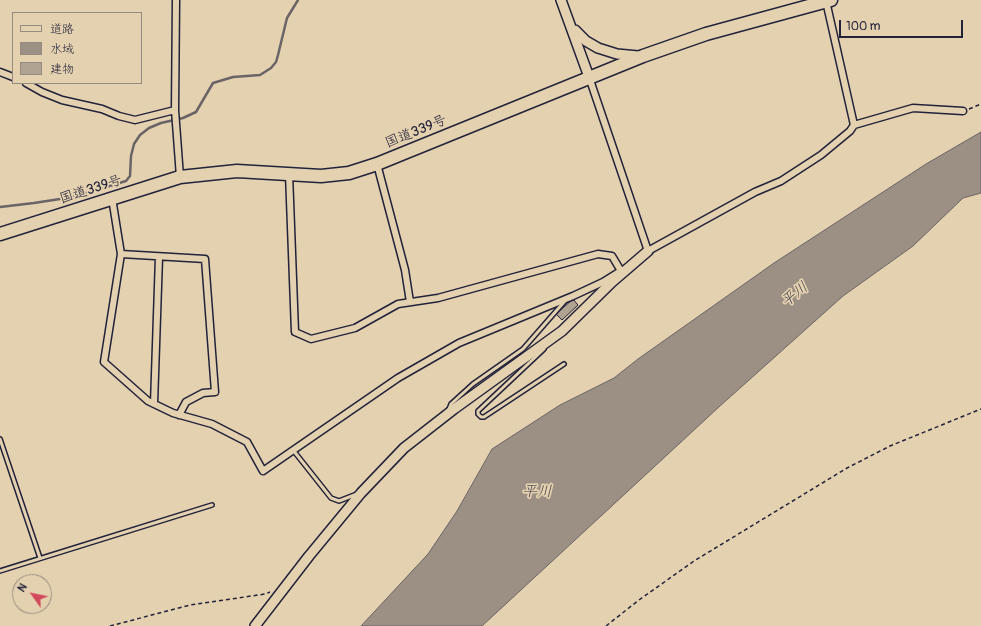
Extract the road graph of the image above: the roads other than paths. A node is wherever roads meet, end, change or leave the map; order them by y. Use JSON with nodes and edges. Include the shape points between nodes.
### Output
{"nodes":[{"id":1,"x":176,"y":0,"type":"edge"},
{"id":2,"x":560,"y":0,"type":"edge"},
{"id":3,"x":828,"y":0,"type":"edge"},
{"id":4,"x":571,"y":26,"type":"junction"},
{"id":5,"x":643,"y":56,"type":"junction"},
{"id":6,"x":0,"y":72,"type":"edge"},
{"id":7,"x":12,"y":77,"type":"edge"},
{"id":8,"x":589,"y":77,"type":"junction"},
{"id":9,"x":28,"y":84,"type":"edge"},
{"id":10,"x":175,"y":110,"type":"junction"},
{"id":11,"x":963,"y":111,"type":"road end"},
{"id":12,"x":854,"y":125,"type":"junction"},
{"id":13,"x":377,"y":164,"type":"junction"},
{"id":14,"x":289,"y":174,"type":"junction"},
{"id":15,"x":180,"y":178,"type":"junction"},
{"id":16,"x":112,"y":198,"type":"junction"},
{"id":17,"x":0,"y":234,"type":"edge"},
{"id":18,"x":648,"y":251,"type":"junction"},
{"id":19,"x":121,"y":254,"type":"junction"},
{"id":20,"x":159,"y":257,"type":"junction"},
{"id":21,"x":623,"y":271,"type":"junction"},
{"id":22,"x":568,"y":298,"type":"junction"},
{"id":23,"x":410,"y":302,"type":"junction"},
{"id":24,"x":562,"y":331,"type":"junction"},
{"id":25,"x":564,"y":364,"type":"dead end"},
{"id":26,"x":154,"y":404,"type":"junction"},
{"id":27,"x":447,"y":414,"type":"junction"},
{"id":28,"x":179,"y":415,"type":"junction"},
{"id":29,"x":0,"y":439,"type":"edge"},
{"id":30,"x":293,"y":450,"type":"junction"},
{"id":31,"x":361,"y":493,"type":"junction"},
{"id":32,"x":212,"y":505,"type":"dead end"},
{"id":33,"x":40,"y":558,"type":"junction"},
{"id":34,"x":0,"y":571,"type":"edge"},
{"id":35,"x":255,"y":626,"type":"edge"}],
"edges":[{"from":1,"to":10,"type":"street"},
{"from":2,"to":4,"type":"street"},
{"from":3,"to":5,"type":"highway","name":"国道339号","via":[[706,34]]},
{"from":3,"to":12,"type":"street"},
{"from":4,"to":5,"type":"street","via":[[586,41],[598,48],[617,54]]},
{"from":4,"to":8,"type":"street"},
{"from":5,"to":8,"type":"highway","name":"国道339号"},
{"from":6,"to":7,"type":"street"},
{"from":8,"to":13,"type":"highway","name":"国道339号"},
{"from":8,"to":18,"type":"street"},
{"from":9,"to":10,"type":"street","via":[[62,100],[135,120]]},
{"from":10,"to":15,"type":"street"},
{"from":11,"to":12,"type":"street","via":[[913,108]]},
{"from":12,"to":18,"type":"street","via":[[821,155],[781,181],[748,196]]},
{"from":13,"to":14,"type":"highway","name":"国道339号","via":[[333,176]]},
{"from":13,"to":23,"type":"street","via":[[405,270]]},
{"from":14,"to":15,"type":"highway","name":"国道339号","via":[[236,171]]},
{"from":14,"to":23,"type":"street","via":[[295,332],[311,339],[355,328],[398,304]]},
{"from":15,"to":16,"type":"highway","name":"国道339号"},
{"from":16,"to":17,"type":"highway","name":"国道339号"},
{"from":16,"to":19,"type":"street"},
{"from":18,"to":21,"type":"street"},
{"from":19,"to":20,"type":"street"},
{"from":19,"to":26,"type":"street","via":[[104,362]]},
{"from":20,"to":26,"type":"street"},
{"from":20,"to":28,"type":"street","via":[[205,259],[215,392],[203,393],[186,402]]},
{"from":21,"to":22,"type":"street"},
{"from":21,"to":23,"type":"street","via":[[612,256],[598,254],[438,298]]},
{"from":21,"to":24,"type":"street"},
{"from":22,"to":27,"type":"lane","via":[[523,349],[474,384],[451,404]]},
{"from":22,"to":30,"type":"street","via":[[459,343],[398,378]]},
{"from":24,"to":25,"type":"lane","via":[[478,411],[478,414],[484,417]]},
{"from":24,"to":27,"type":"street"},
{"from":26,"to":28,"type":"street"},
{"from":27,"to":31,"type":"street","via":[[404,448]]},
{"from":28,"to":30,"type":"street","via":[[212,424],[247,442],[263,471]]},
{"from":29,"to":33,"type":"lane"},
{"from":30,"to":31,"type":"lane","via":[[331,498],[339,501]]},
{"from":31,"to":35,"type":"street"},
{"from":32,"to":33,"type":"lane"},
{"from":33,"to":34,"type":"lane"}]}
